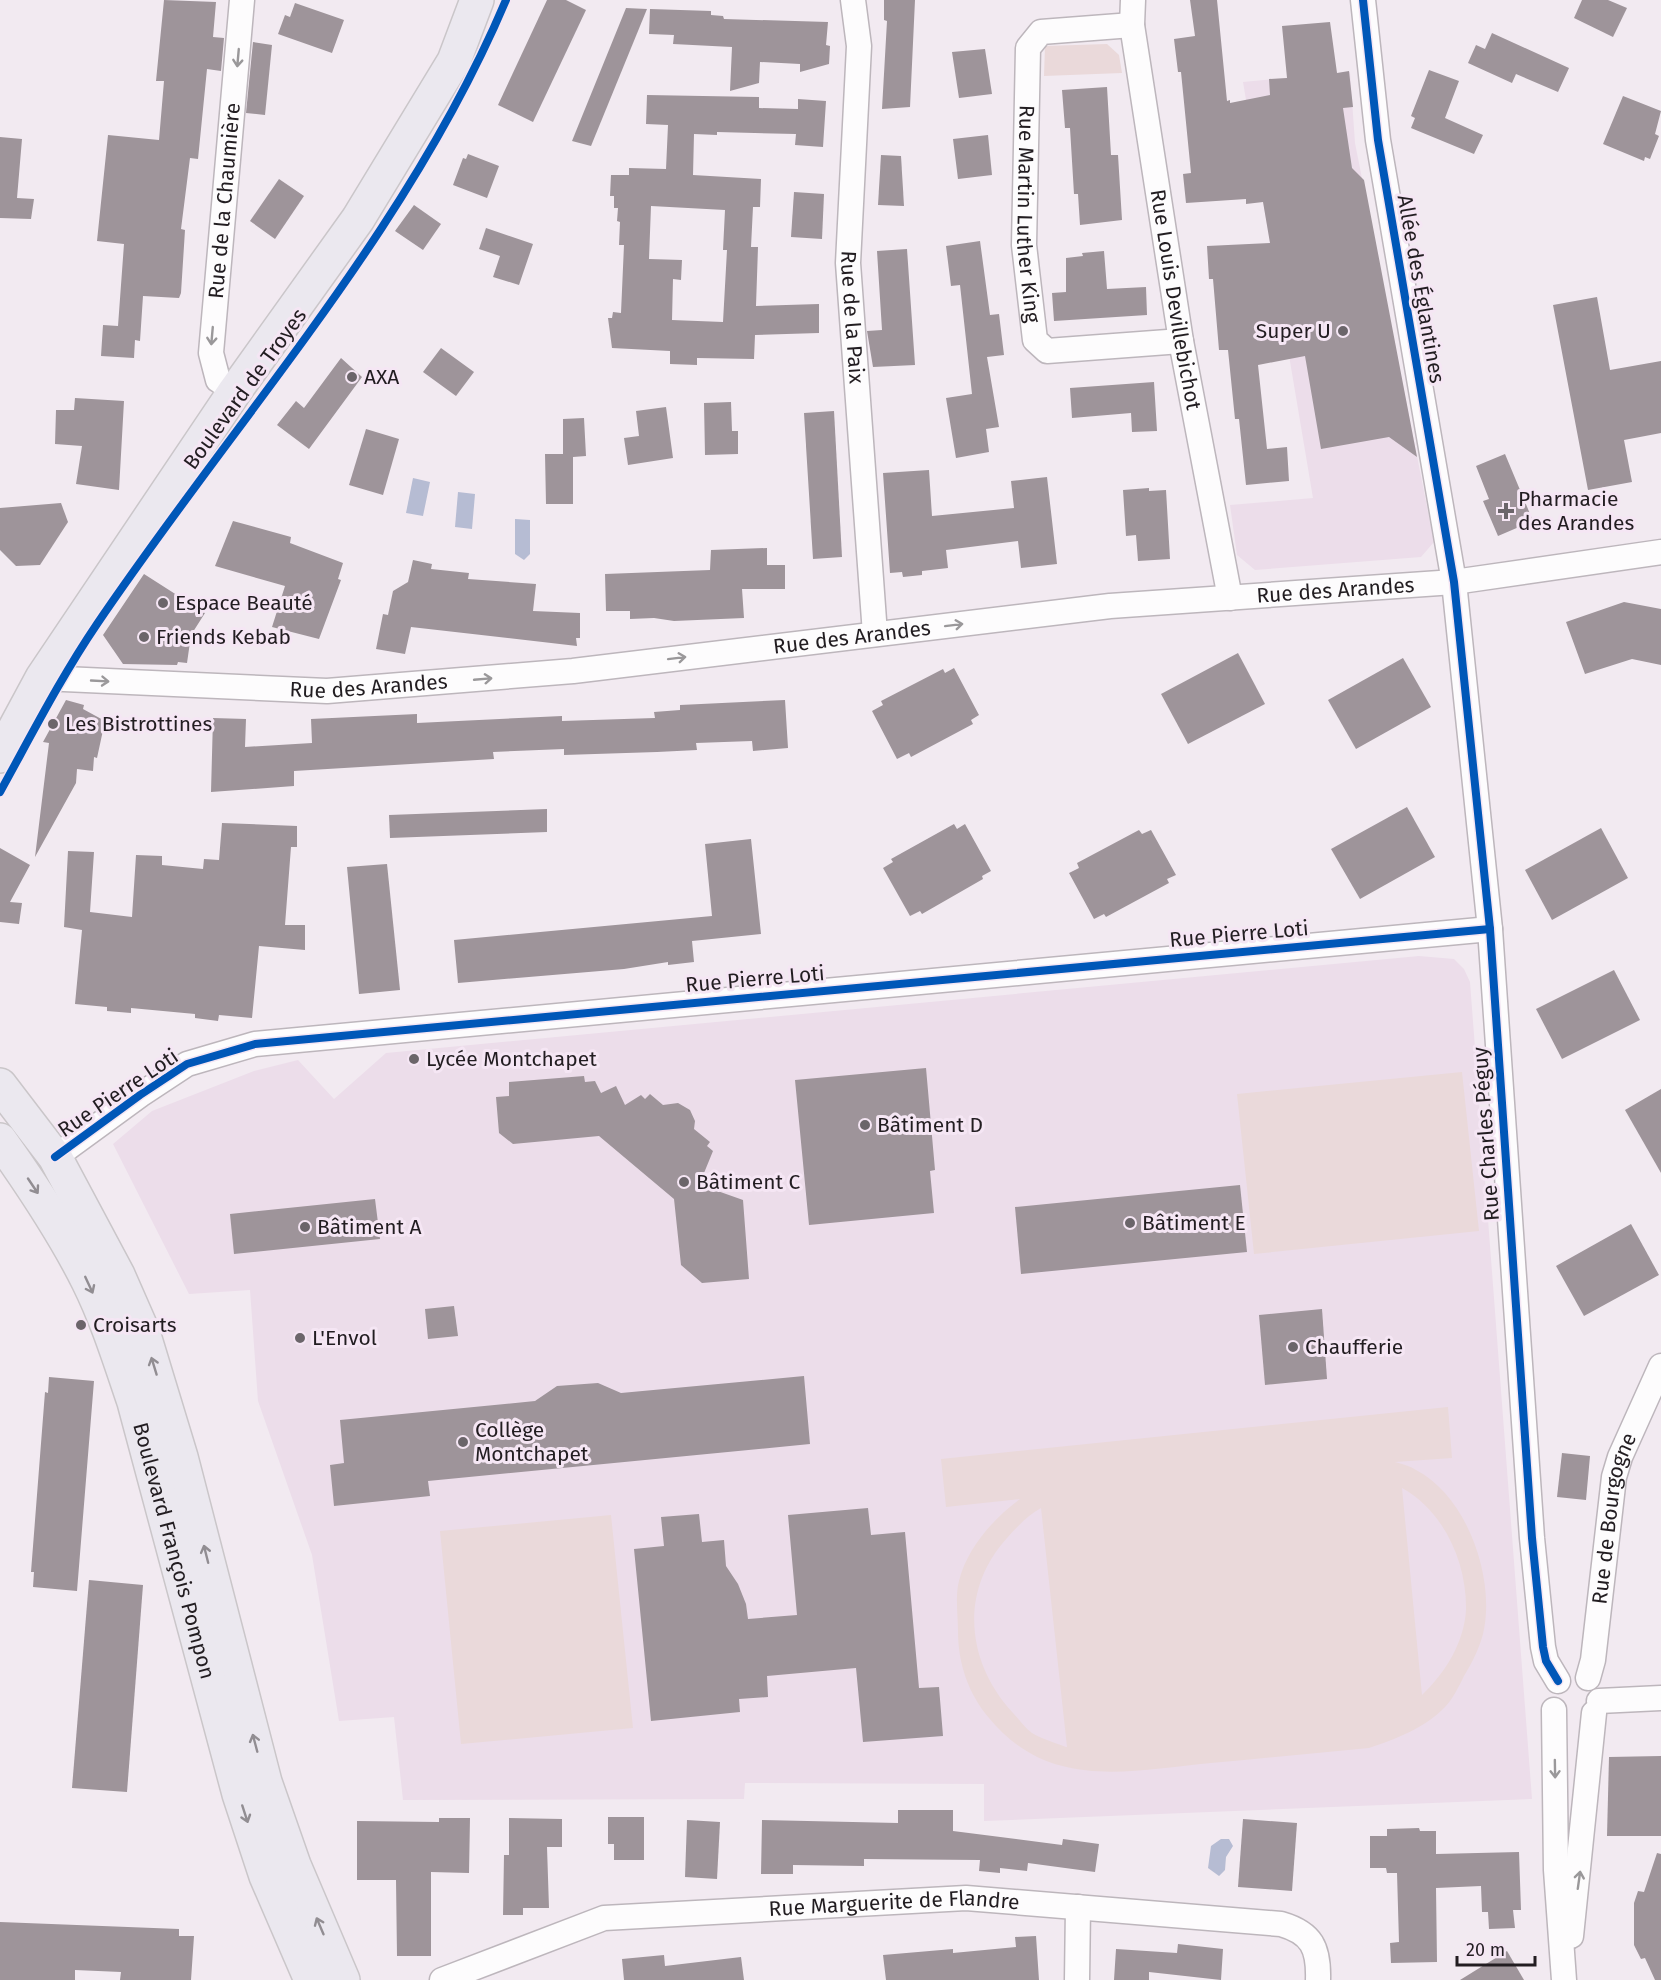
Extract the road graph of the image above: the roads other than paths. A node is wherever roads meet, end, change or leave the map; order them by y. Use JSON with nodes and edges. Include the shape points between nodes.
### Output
{"nodes":[{"id":1,"x":242,"y":0,"type":"edge"},
{"id":2,"x":477,"y":0,"type":"edge"},
{"id":3,"x":853,"y":0,"type":"edge"},
{"id":4,"x":1133,"y":0,"type":"edge"},
{"id":5,"x":1363,"y":0,"type":"edge"},
{"id":6,"x":1132,"y":25,"type":"junction"},
{"id":7,"x":1181,"y":341,"type":"junction"},
{"id":8,"x":235,"y":391,"type":"junction"},
{"id":9,"x":1661,"y":552,"type":"edge"},
{"id":10,"x":1454,"y":582,"type":"junction"},
{"id":11,"x":1230,"y":598,"type":"junction"},
{"id":12,"x":874,"y":634,"type":"junction"},
{"id":13,"x":42,"y":678,"type":"junction"},
{"id":14,"x":0,"y":756,"type":"edge"},
{"id":15,"x":1490,"y":929,"type":"junction"},
{"id":16,"x":0,"y":1085,"type":"edge"},
{"id":17,"x":0,"y":1098,"type":"edge"},
{"id":18,"x":27,"y":1120,"type":"junction"},
{"id":19,"x":0,"y":1140,"type":"edge"},
{"id":20,"x":55,"y":1157,"type":"junction"},
{"id":21,"x":1661,"y":1366,"type":"edge"},
{"id":22,"x":1588,"y":1678,"type":"junction"},
{"id":23,"x":1558,"y":1681,"type":"junction"},
{"id":24,"x":1661,"y":1698,"type":"edge"},
{"id":25,"x":1597,"y":1707,"type":"junction"},
{"id":26,"x":1554,"y":1710,"type":"junction"},
{"id":27,"x":1078,"y":1907,"type":"junction"},
{"id":28,"x":310,"y":1980,"type":"edge"},
{"id":29,"x":343,"y":1980,"type":"edge"},
{"id":30,"x":442,"y":1980,"type":"edge"},
{"id":31,"x":1077,"y":1980,"type":"edge"},
{"id":32,"x":1318,"y":1980,"type":"edge"},
{"id":33,"x":1565,"y":1980,"type":"edge"}],
"edges":[{"from":1,"to":8,"type":"street","name":"Rue de la Chaumière","one_way":true,"via":[[211,353],[218,380]]},
{"from":2,"to":8,"type":"main road","name":"Boulevard de Troyes","via":[[454,61],[358,219]]},
{"from":3,"to":12,"type":"street","name":"Rue de la Paix","via":[[859,46],[848,264]]},
{"from":4,"to":6,"type":"street","name":"Rue Louis Devillebichot"},
{"from":5,"to":10,"type":"street","name":"Allée des Églantines","via":[[1378,140]]},
{"from":6,"to":7,"type":"street","name":"Rue Louis Devillebichot"},
{"from":6,"to":7,"type":"street","name":"Rue Martin Luther King","via":[[1041,32],[1028,48],[1024,245],[1035,340],[1047,351]]},
{"from":7,"to":11,"type":"street","name":"Rue Louis Devillebichot"},
{"from":8,"to":13,"type":"main road","name":"Boulevard de Troyes"},
{"from":9,"to":10,"type":"street","name":"Rue des Arandes"},
{"from":10,"to":11,"type":"street","name":"Rue des Arandes"},
{"from":10,"to":15,"type":"street","name":"Rue Charles Péguy"},
{"from":12,"to":11,"type":"street","name":"Rue des Arandes","one_way":true,"via":[[1110,606]]},
{"from":13,"to":12,"type":"street","name":"Rue des Arandes","one_way":true,"via":[[327,691],[573,671]]},
{"from":13,"to":14,"type":"main road","name":"Boulevard de Troyes"},
{"from":15,"to":20,"type":"street","name":"Rue Pierre Loti","via":[[255,1044],[188,1064]]},
{"from":15,"to":23,"type":"street","name":"Rue Charles Péguy","via":[[1532,1538],[1543,1647]]},
{"from":16,"to":18,"type":"main road"},
{"from":17,"to":18,"type":"main road"},
{"from":18,"to":20,"type":"main road","name":"Boulevard François Pompon"},
{"from":19,"to":28,"type":"main road","name":"Boulevard François Pompon","one_way":true,"via":[[62,1233],[114,1341],[134,1402],[239,1794],[266,1876]]},
{"from":29,"to":20,"type":"main road","name":"Boulevard François Pompon","one_way":true,"via":[[294,1865],[265,1782],[180,1457],[143,1332],[118,1275]]},
{"from":21,"to":22,"type":"street","name":"Rue de Bourgogne","via":[[1614,1477]]},
{"from":22,"to":23,"type":"street","via":[[1572,1674]]},
{"from":22,"to":25,"type":"street","via":[[1598,1690]]},
{"from":23,"to":26,"type":"street","via":[[1551,1695]]},
{"from":24,"to":25,"type":"street"},
{"from":25,"to":26,"type":"street","via":[[1589,1719],[1574,1723]]},
{"from":33,"to":25,"type":"street","one_way":true},
{"from":26,"to":33,"type":"street","one_way":true,"via":[[1556,1870]]},
{"from":27,"to":30,"type":"street","name":"Rue Marguerite de Flandre","via":[[966,1898],[604,1918]]},
{"from":27,"to":31,"type":"street"},
{"from":27,"to":32,"type":"street","name":"Rue Marguerite de Flandre","via":[[1281,1924],[1298,1929],[1310,1939],[1318,1960]]}]}
